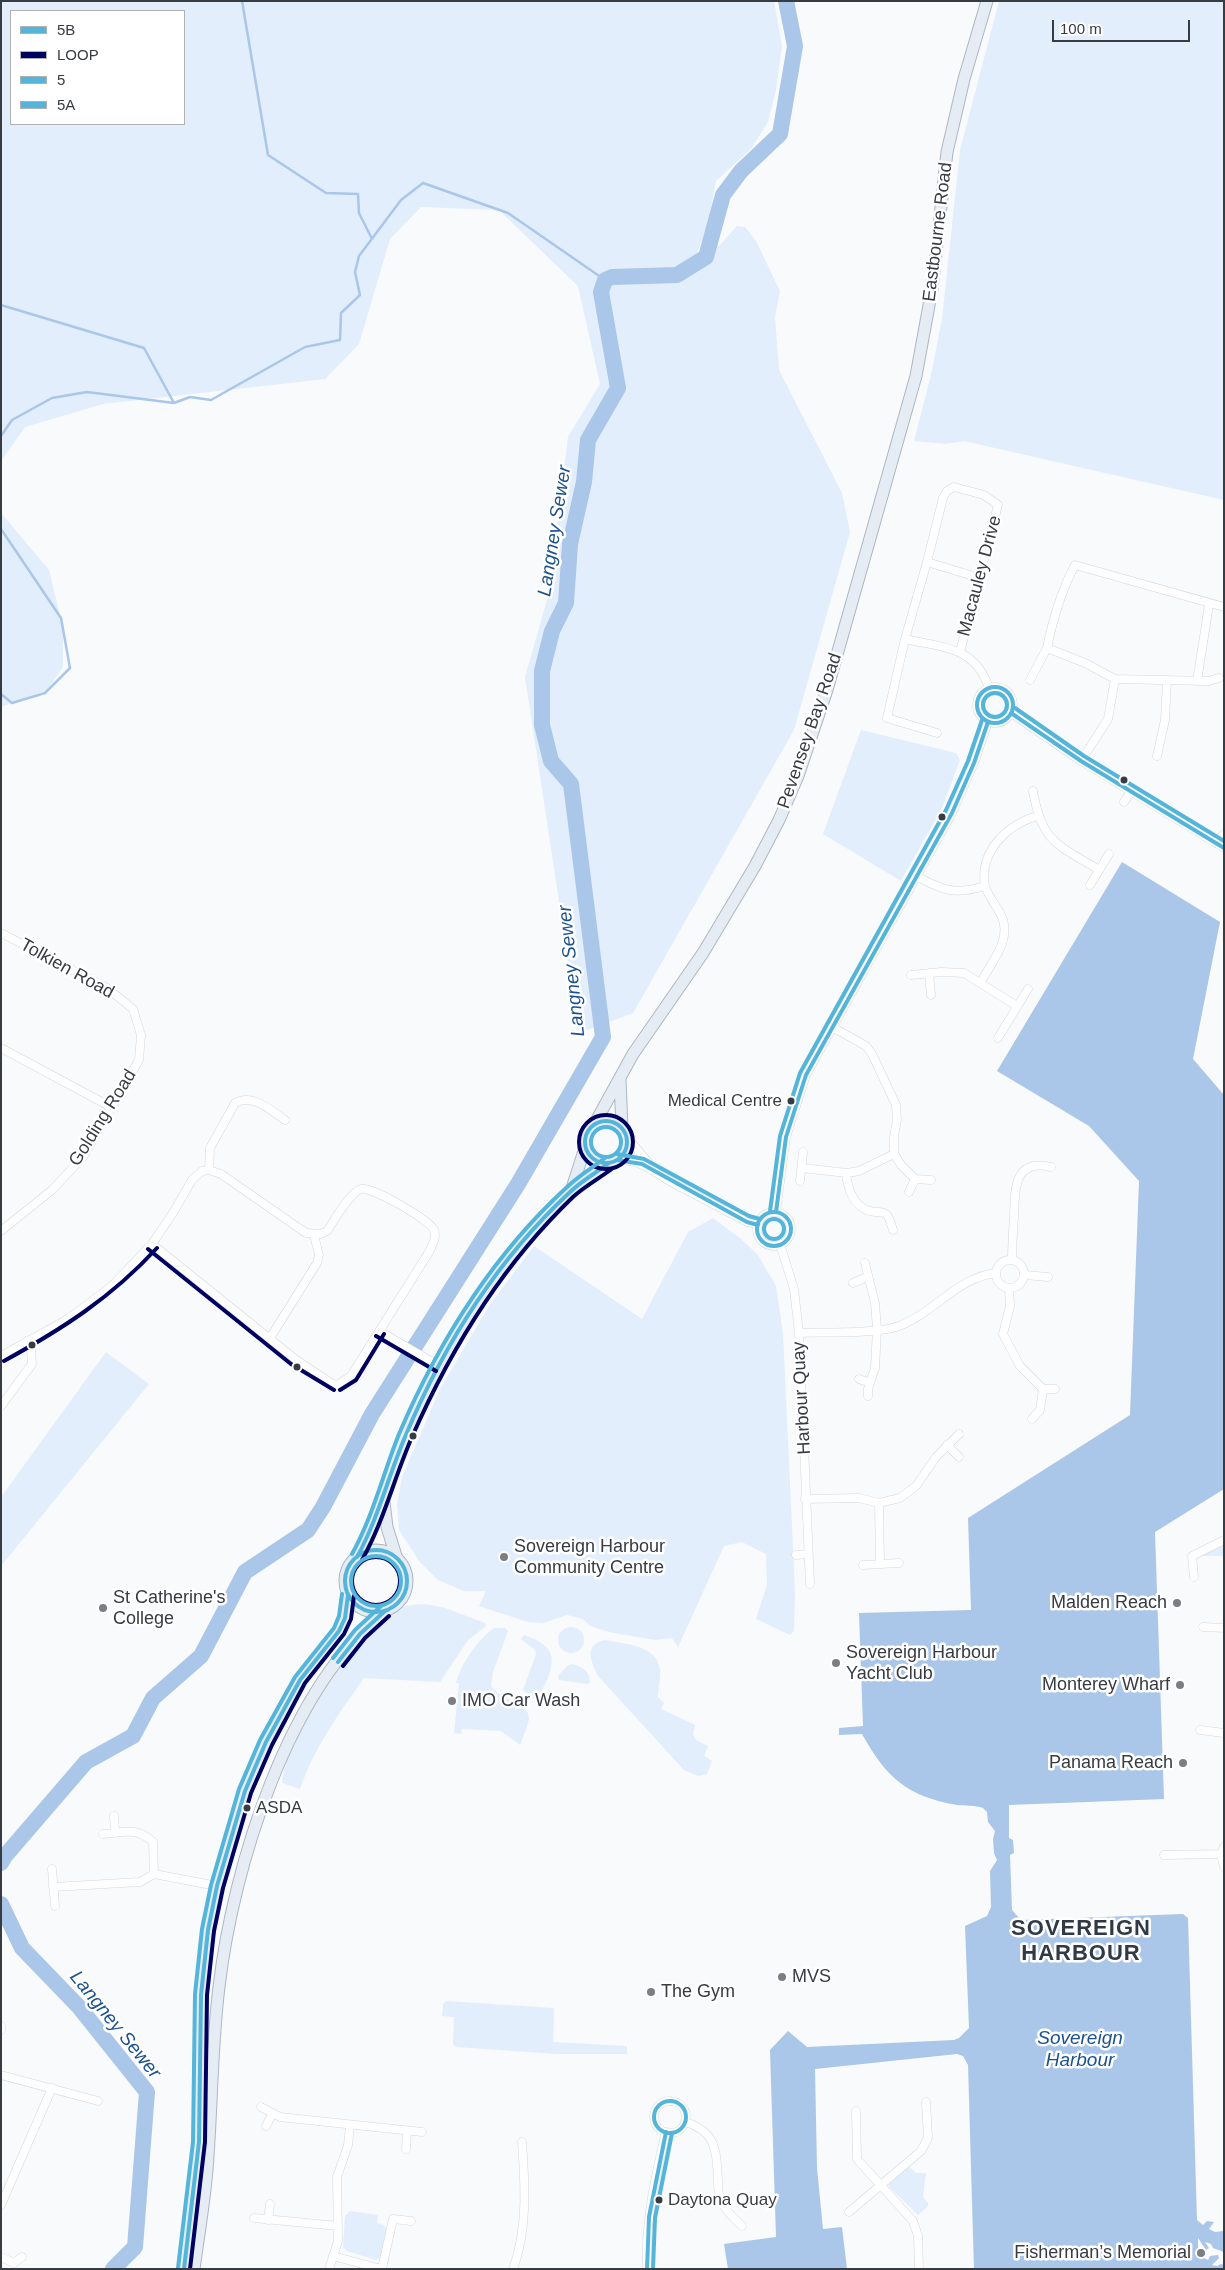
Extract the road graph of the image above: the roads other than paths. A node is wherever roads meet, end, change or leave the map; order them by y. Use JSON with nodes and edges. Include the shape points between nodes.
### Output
{"nodes":[{"id":1,"x":987,"y":1,"type":"edge"},
{"id":2,"x":892,"y":464,"type":"joint"},
{"id":3,"x":927,"y":562,"type":"junction"},
{"id":4,"x":980,"y":578,"type":"junction"},
{"id":5,"x":1210,"y":605,"type":"junction"},
{"id":6,"x":1224,"y":608,"type":"edge"},
{"id":7,"x":905,"y":639,"type":"junction"},
{"id":8,"x":1047,"y":648,"type":"junction"},
{"id":9,"x":960,"y":652,"type":"junction"},
{"id":10,"x":1219,"y":678,"type":"dead end"},
{"id":11,"x":1115,"y":679,"type":"junction"},
{"id":12,"x":1030,"y":680,"type":"dead end"},
{"id":13,"x":1167,"y":680,"type":"junction"},
{"id":14,"x":1197,"y":680,"type":"junction"},
{"id":15,"x":989,"y":688,"type":"junction"},
{"id":16,"x":1011,"y":713,"type":"junction"},
{"id":17,"x":988,"y":722,"type":"junction"},
{"id":18,"x":937,"y":733,"type":"dead end"},
{"id":19,"x":1157,"y":756,"type":"dead end"},
{"id":20,"x":1081,"y":761,"type":"junction"},
{"id":21,"x":1132,"y":790,"type":"junction"},
{"id":22,"x":1032,"y":791,"type":"dead end"},
{"id":23,"x":1124,"y":802,"type":"dead end"},
{"id":24,"x":1037,"y":816,"type":"junction"},
{"id":25,"x":1224,"y":834,"type":"edge"},
{"id":26,"x":1216,"y":843,"type":"junction"},
{"id":27,"x":1224,"y":848,"type":"edge"},
{"id":28,"x":1109,"y":854,"type":"dead end"},
{"id":29,"x":1099,"y":870,"type":"junction"},
{"id":30,"x":916,"y":876,"type":"junction"},
{"id":31,"x":1090,"y":885,"type":"dead end"},
{"id":32,"x":985,"y":886,"type":"junction"},
{"id":33,"x":1,"y":933,"type":"edge"},
{"id":34,"x":929,"y":973,"type":"junction"},
{"id":35,"x":911,"y":975,"type":"dead end"},
{"id":36,"x":981,"y":982,"type":"junction"},
{"id":37,"x":1028,"y":989,"type":"dead end"},
{"id":38,"x":931,"y":995,"type":"dead end"},
{"id":39,"x":1018,"y":1006,"type":"junction"},
{"id":40,"x":832,"y":1027,"type":"junction"},
{"id":41,"x":141,"y":1035,"type":"joint"},
{"id":42,"x":998,"y":1038,"type":"dead end"},
{"id":43,"x":1,"y":1048,"type":"edge"},
{"id":44,"x":620,"y":1080,"type":"junction"},
{"id":45,"x":113,"y":1108,"type":"junction"},
{"id":46,"x":285,"y":1120,"type":"dead end"},
{"id":47,"x":595,"y":1123,"type":"junction"},
{"id":48,"x":624,"y":1132,"type":"junction"},
{"id":49,"x":585,"y":1148,"type":"junction"},
{"id":50,"x":804,"y":1152,"type":"dead end"},
{"id":51,"x":894,"y":1154,"type":"junction"},
{"id":52,"x":613,"y":1161,"type":"junction"},
{"id":53,"x":652,"y":1167,"type":"junction"},
{"id":54,"x":1051,"y":1167,"type":"dead end"},
{"id":55,"x":802,"y":1168,"type":"junction"},
{"id":56,"x":209,"y":1170,"type":"junction"},
{"id":57,"x":846,"y":1173,"type":"junction"},
{"id":58,"x":915,"y":1179,"type":"junction"},
{"id":59,"x":800,"y":1180,"type":"dead end"},
{"id":60,"x":931,"y":1180,"type":"dead end"},
{"id":61,"x":571,"y":1191,"type":"junction"},
{"id":62,"x":909,"y":1192,"type":"dead end"},
{"id":63,"x":776,"y":1212,"type":"junction"},
{"id":64,"x":758,"y":1225,"type":"junction"},
{"id":65,"x":893,"y":1230,"type":"dead end"},
{"id":66,"x":1,"y":1231,"type":"edge"},
{"id":67,"x":314,"y":1235,"type":"junction"},
{"id":68,"x":152,"y":1244,"type":"junction"},
{"id":69,"x":780,"y":1244,"type":"junction"},
{"id":70,"x":1012,"y":1260,"type":"junction"},
{"id":71,"x":865,"y":1263,"type":"dead end"},
{"id":72,"x":996,"y":1273,"type":"junction"},
{"id":73,"x":1024,"y":1275,"type":"junction"},
{"id":74,"x":867,"y":1277,"type":"junction"},
{"id":75,"x":1048,"y":1277,"type":"dead end"},
{"id":76,"x":853,"y":1283,"type":"dead end"},
{"id":77,"x":1009,"y":1289,"type":"junction"},
{"id":78,"x":877,"y":1329,"type":"junction"},
{"id":79,"x":379,"y":1331,"type":"junction"},
{"id":80,"x":798,"y":1333,"type":"junction"},
{"id":81,"x":270,"y":1338,"type":"junction"},
{"id":82,"x":27,"y":1342,"type":"junction"},
{"id":83,"x":1,"y":1356,"type":"edge"},
{"id":84,"x":439,"y":1366,"type":"junction"},
{"id":85,"x":859,"y":1379,"type":"dead end"},
{"id":86,"x":870,"y":1383,"type":"junction"},
{"id":87,"x":1043,"y":1389,"type":"junction"},
{"id":88,"x":1055,"y":1389,"type":"dead end"},
{"id":89,"x":868,"y":1396,"type":"dead end"},
{"id":90,"x":1,"y":1406,"type":"edge"},
{"id":91,"x":1032,"y":1419,"type":"dead end"},
{"id":92,"x":959,"y":1434,"type":"dead end"},
{"id":93,"x":947,"y":1445,"type":"junction"},
{"id":94,"x":959,"y":1457,"type":"dead end"},
{"id":95,"x":805,"y":1499,"type":"junction"},
{"id":96,"x":384,"y":1500,"type":"junction"},
{"id":97,"x":879,"y":1502,"type":"junction"},
{"id":98,"x":1224,"y":1540,"type":"edge"},
{"id":99,"x":808,"y":1554,"type":"junction"},
{"id":100,"x":796,"y":1555,"type":"dead end"},
{"id":101,"x":396,"y":1556,"type":"junction"},
{"id":102,"x":357,"y":1557,"type":"junction"},
{"id":103,"x":880,"y":1563,"type":"junction"},
{"id":104,"x":899,"y":1563,"type":"dead end"},
{"id":105,"x":863,"y":1565,"type":"dead end"},
{"id":106,"x":1194,"y":1577,"type":"dead end"},
{"id":107,"x":810,"y":1584,"type":"dead end"},
{"id":108,"x":348,"y":1596,"type":"junction"},
{"id":109,"x":385,"y":1611,"type":"junction"},
{"id":110,"x":1203,"y":1627,"type":"dead end"},
{"id":111,"x":1224,"y":1628,"type":"edge"},
{"id":112,"x":1200,"y":1730,"type":"dead end"},
{"id":113,"x":1224,"y":1733,"type":"edge"},
{"id":114,"x":114,"y":1816,"type":"dead end"},
{"id":115,"x":115,"y":1833,"type":"junction"},
{"id":116,"x":103,"y":1834,"type":"dead end"},
{"id":117,"x":1222,"y":1850,"type":"edge"},
{"id":118,"x":1164,"y":1855,"type":"dead end"},
{"id":119,"x":1224,"y":1867,"type":"edge"},
{"id":120,"x":52,"y":1869,"type":"dead end"},
{"id":121,"x":154,"y":1874,"type":"junction"},
{"id":122,"x":217,"y":1886,"type":"junction"},
{"id":123,"x":54,"y":1887,"type":"junction"},
{"id":124,"x":55,"y":1906,"type":"dead end"},
{"id":125,"x":1,"y":2026,"type":"edge"},
{"id":126,"x":1,"y":2030,"type":"edge"},
{"id":127,"x":1,"y":2075,"type":"edge"},
{"id":128,"x":52,"y":2088,"type":"junction"},
{"id":129,"x":98,"y":2101,"type":"dead end"},
{"id":130,"x":926,"y":2102,"type":"dead end"},
{"id":131,"x":261,"y":2107,"type":"dead end"},
{"id":132,"x":856,"y":2111,"type":"dead end"},
{"id":133,"x":273,"y":2114,"type":"junction"},
{"id":134,"x":685,"y":2122,"type":"junction"},
{"id":135,"x":266,"y":2126,"type":"dead end"},
{"id":136,"x":350,"y":2126,"type":"junction"},
{"id":137,"x":407,"y":2132,"type":"junction"},
{"id":138,"x":422,"y":2132,"type":"dead end"},
{"id":139,"x":666,"y":2132,"type":"junction"},
{"id":140,"x":522,"y":2142,"type":"dead end"},
{"id":141,"x":406,"y":2149,"type":"dead end"},
{"id":142,"x":881,"y":2187,"type":"junction"},
{"id":143,"x":719,"y":2197,"type":"junction"},
{"id":144,"x":703,"y":2202,"type":"dead end"},
{"id":145,"x":270,"y":2204,"type":"dead end"},
{"id":146,"x":1,"y":2205,"type":"edge"},
{"id":147,"x":849,"y":2212,"type":"dead end"},
{"id":148,"x":254,"y":2218,"type":"dead end"},
{"id":149,"x":268,"y":2220,"type":"junction"},
{"id":150,"x":411,"y":2221,"type":"dead end"},
{"id":151,"x":338,"y":2226,"type":"junction"},
{"id":152,"x":742,"y":2226,"type":"dead end"},
{"id":153,"x":333,"y":2256,"type":"junction"},
{"id":154,"x":1,"y":2257,"type":"edge"},
{"id":155,"x":22,"y":2257,"type":"dead end"},
{"id":156,"x":184,"y":2269,"type":"edge"},
{"id":157,"x":194,"y":2269,"type":"edge"},
{"id":158,"x":329,"y":2269,"type":"edge"},
{"id":159,"x":382,"y":2269,"type":"edge"},
{"id":160,"x":513,"y":2269,"type":"edge"},
{"id":161,"x":647,"y":2269,"type":"edge"},
{"id":162,"x":919,"y":2269,"type":"edge"}],
"edges":[{"from":1,"to":2,"type":"main road","name":"Eastbourne Road","via":[[947,152],[924,342]]},
{"from":2,"to":44,"type":"main road","name":"Pevensey Bay Road","via":[[827,690],[798,776],[779,820],[703,953],[634,1054]]},
{"from":3,"to":4,"type":"street"},
{"from":3,"to":4,"type":"street","name":"Macauley Drive","via":[[947,490],[954,487],[965,489],[984,495],[998,505]]},
{"from":3,"to":7,"type":"street"},
{"from":4,"to":9,"type":"street","name":"Macauley Drive"},
{"from":5,"to":6,"type":"street"},
{"from":5,"to":8,"type":"street","via":[[1075,564],[1066,581]]},
{"from":5,"to":14,"type":"street"},
{"from":7,"to":9,"type":"street","name":"Macauley Drive"},
{"from":7,"to":18,"type":"street","via":[[887,718]]},
{"from":8,"to":11,"type":"street"},
{"from":8,"to":12,"type":"street"},
{"from":9,"to":15,"type":"street","name":"Macauley Drive","via":[[979,666]]},
{"from":10,"to":14,"type":"street"},
{"from":11,"to":13,"type":"street"},
{"from":11,"to":20,"type":"street","via":[[1108,719]]},
{"from":13,"to":14,"type":"street"},
{"from":13,"to":19,"type":"street","via":[[1165,720]]},
{"from":15,"to":16,"type":"street","via":[[1001,688],[1010,695],[1013,701]]},
{"from":15,"to":17,"type":"street","via":[[977,704],[978,712]]},
{"from":16,"to":17,"type":"street","via":[[1001,722]]},
{"from":16,"to":20,"type":"street"},
{"from":17,"to":30,"type":"street","via":[[952,812]]},
{"from":20,"to":21,"type":"street"},
{"from":21,"to":23,"type":"street"},
{"from":21,"to":26,"type":"street"},
{"from":22,"to":24,"type":"street"},
{"from":24,"to":29,"type":"street","via":[[1052,840]]},
{"from":24,"to":32,"type":"street","via":[[1016,824],[994,846],[986,863]]},
{"from":25,"to":26,"type":"street"},
{"from":26,"to":27,"type":"street"},
{"from":28,"to":29,"type":"street"},
{"from":29,"to":31,"type":"street"},
{"from":30,"to":32,"type":"street","via":[[941,889],[956,892]]},
{"from":30,"to":40,"type":"street"},
{"from":32,"to":36,"type":"street","via":[[1000,913],[1005,934],[1001,948]]},
{"from":33,"to":41,"type":"street","name":"Tolkien Road","via":[[107,988],[132,1009]]},
{"from":34,"to":35,"type":"street"},
{"from":34,"to":36,"type":"street","via":[[964,973]]},
{"from":34,"to":38,"type":"street"},
{"from":36,"to":39,"type":"street"},
{"from":37,"to":39,"type":"street"},
{"from":39,"to":42,"type":"street"},
{"from":40,"to":51,"type":"street","via":[[866,1046],[878,1065],[896,1105]]},
{"from":40,"to":63,"type":"street","via":[[806,1076],[786,1137]]},
{"from":41,"to":45,"type":"street","name":"Golding Road","via":[[140,1060]]},
{"from":43,"to":45,"type":"street"},
{"from":44,"to":47,"type":"main road","name":"Pevensey Bay Road"},
{"from":44,"to":48,"type":"main road"},
{"from":45,"to":66,"type":"street","name":"Golding Road","via":[[83,1157],[52,1190]]},
{"from":46,"to":56,"type":"street","via":[[251,1099],[235,1103],[210,1148]]},
{"from":47,"to":48,"type":"main road","via":[[610,1121]]},
{"from":47,"to":49,"type":"main road","via":[[586,1134]]},
{"from":48,"to":52,"type":"main road","via":[[626,1150]]},
{"from":48,"to":53,"type":"street"},
{"from":49,"to":52,"type":"main road","via":[[592,1158]]},
{"from":49,"to":61,"type":"main road"},
{"from":50,"to":55,"type":"street"},
{"from":51,"to":57,"type":"street","via":[[859,1171]]},
{"from":51,"to":58,"type":"street"},
{"from":52,"to":53,"type":"street","via":[[632,1160]]},
{"from":52,"to":61,"type":"main road"},
{"from":53,"to":64,"type":"street","via":[[679,1186]]},
{"from":54,"to":70,"type":"street","via":[[1028,1168],[1017,1181]]},
{"from":55,"to":57,"type":"street"},
{"from":55,"to":59,"type":"street"},
{"from":56,"to":67,"type":"street","via":[[221,1174],[306,1233]]},
{"from":56,"to":68,"type":"street","via":[[192,1180]]},
{"from":57,"to":65,"type":"street","via":[[847,1186],[855,1201],[870,1211],[883,1212]]},
{"from":58,"to":60,"type":"street"},
{"from":58,"to":62,"type":"street"},
{"from":61,"to":84,"type":"main road","via":[[517,1247]]},
{"from":63,"to":64,"type":"street","via":[[765,1215]]},
{"from":63,"to":69,"type":"street","via":[[785,1216],[790,1224],[790,1234]]},
{"from":64,"to":69,"type":"street","via":[[763,1241]]},
{"from":67,"to":79,"type":"street","via":[[327,1231],[353,1194],[361,1189],[376,1191],[426,1221],[434,1230],[435,1239],[429,1252]]},
{"from":67,"to":81,"type":"street","via":[[319,1255],[317,1264]]},
{"from":68,"to":81,"type":"street"},
{"from":68,"to":82,"type":"street","via":[[92,1303]]},
{"from":69,"to":80,"type":"street","name":"Harbour Quay","via":[[794,1289]]},
{"from":70,"to":72,"type":"street","via":[[1001,1264]]},
{"from":70,"to":73,"type":"street","via":[[1021,1265]]},
{"from":71,"to":74,"type":"street"},
{"from":72,"to":77,"type":"street","via":[[1000,1284]]},
{"from":72,"to":78,"type":"street","via":[[978,1276],[900,1326]]},
{"from":73,"to":75,"type":"street"},
{"from":73,"to":77,"type":"street","via":[[1020,1285]]},
{"from":74,"to":76,"type":"street"},
{"from":74,"to":78,"type":"street","via":[[875,1303]]},
{"from":77,"to":87,"type":"street","via":[[1010,1306],[1003,1334],[1020,1366]]},
{"from":78,"to":80,"type":"street"},
{"from":78,"to":86,"type":"street","via":[[876,1358]]},
{"from":79,"to":81,"type":"street","via":[[351,1376],[337,1385],[295,1359]]},
{"from":79,"to":84,"type":"street"},
{"from":80,"to":95,"type":"street","name":"Harbour Quay"},
{"from":82,"to":83,"type":"street"},
{"from":82,"to":90,"type":"street","via":[[33,1357],[32,1364]]},
{"from":84,"to":96,"type":"main road","via":[[405,1437]]},
{"from":85,"to":86,"type":"street"},
{"from":86,"to":89,"type":"street"},
{"from":87,"to":88,"type":"street"},
{"from":87,"to":91,"type":"street","via":[[1040,1410]]},
{"from":92,"to":93,"type":"street"},
{"from":93,"to":94,"type":"street"},
{"from":93,"to":97,"type":"street","via":[[911,1490],[900,1498]]},
{"from":95,"to":97,"type":"street","via":[[859,1498]]},
{"from":95,"to":99,"type":"street","name":"Harbour Quay"},
{"from":96,"to":101,"type":"main road","via":[[387,1527]]},
{"from":96,"to":102,"type":"main road","via":[[372,1532]]},
{"from":97,"to":103,"type":"street"},
{"from":98,"to":106,"type":"street","via":[[1192,1556]]},
{"from":99,"to":100,"type":"street"},
{"from":99,"to":107,"type":"street","name":"Harbour Quay"},
{"from":101,"to":102,"type":"main road","via":[[377,1550]]},
{"from":101,"to":109,"type":"main road","via":[[405,1569],[407,1585],[401,1600]]},
{"from":102,"to":108,"type":"main road","via":[[345,1578]]},
{"from":103,"to":104,"type":"street"},
{"from":103,"to":105,"type":"street"},
{"from":108,"to":109,"type":"main road","via":[[363,1609]]},
{"from":108,"to":122,"type":"main road","via":[[346,1618],[300,1680],[266,1742],[246,1787]]},
{"from":109,"to":157,"type":"main road","via":[[360,1634],[325,1678],[297,1725],[263,1803],[236,1892],[226,1936],[216,2010],[208,2158]]},
{"from":110,"to":111,"type":"street"},
{"from":112,"to":113,"type":"street"},
{"from":114,"to":115,"type":"street"},
{"from":115,"to":116,"type":"street"},
{"from":115,"to":121,"type":"street","via":[[143,1833],[153,1842]]},
{"from":117,"to":118,"type":"street"},
{"from":117,"to":119,"type":"street"},
{"from":120,"to":123,"type":"street"},
{"from":121,"to":122,"type":"street"},
{"from":121,"to":123,"type":"street","via":[[140,1882]]},
{"from":122,"to":156,"type":"main road","via":[[203,1977],[199,2142]]},
{"from":123,"to":124,"type":"street"},
{"from":125,"to":126,"type":"street"},
{"from":127,"to":128,"type":"street"},
{"from":128,"to":129,"type":"street"},
{"from":128,"to":146,"type":"street"},
{"from":130,"to":142,"type":"street","via":[[928,2138],[921,2151]]},
{"from":131,"to":133,"type":"street"},
{"from":132,"to":142,"type":"street","via":[[857,2159]]},
{"from":133,"to":135,"type":"street"},
{"from":133,"to":136,"type":"street"},
{"from":134,"to":139,"type":"street","via":[[675,2132]]},
{"from":134,"to":139,"type":"street","via":[[682,2107],[674,2102],[664,2102],[656,2110],[654,2119],[658,2128]]},
{"from":134,"to":143,"type":"street","via":[[708,2132],[712,2139]]},
{"from":136,"to":137,"type":"street"},
{"from":136,"to":151,"type":"street","via":[[348,2146],[337,2177]]},
{"from":137,"to":138,"type":"street"},
{"from":137,"to":141,"type":"street"},
{"from":139,"to":161,"type":"street","via":[[652,2192]]},
{"from":140,"to":160,"type":"street","via":[[525,2193],[520,2250]]},
{"from":142,"to":147,"type":"street"},
{"from":142,"to":162,"type":"street","via":[[913,2221],[918,2236]]},
{"from":143,"to":144,"type":"street"},
{"from":143,"to":152,"type":"street","via":[[726,2211]]},
{"from":145,"to":149,"type":"street"},
{"from":148,"to":149,"type":"street"},
{"from":149,"to":151,"type":"street"},
{"from":150,"to":159,"type":"street","via":[[393,2219]]},
{"from":151,"to":153,"type":"street"},
{"from":153,"to":158,"type":"street"},
{"from":153,"to":159,"type":"street"},
{"from":154,"to":155,"type":"street","via":[[14,2263]]}]}
